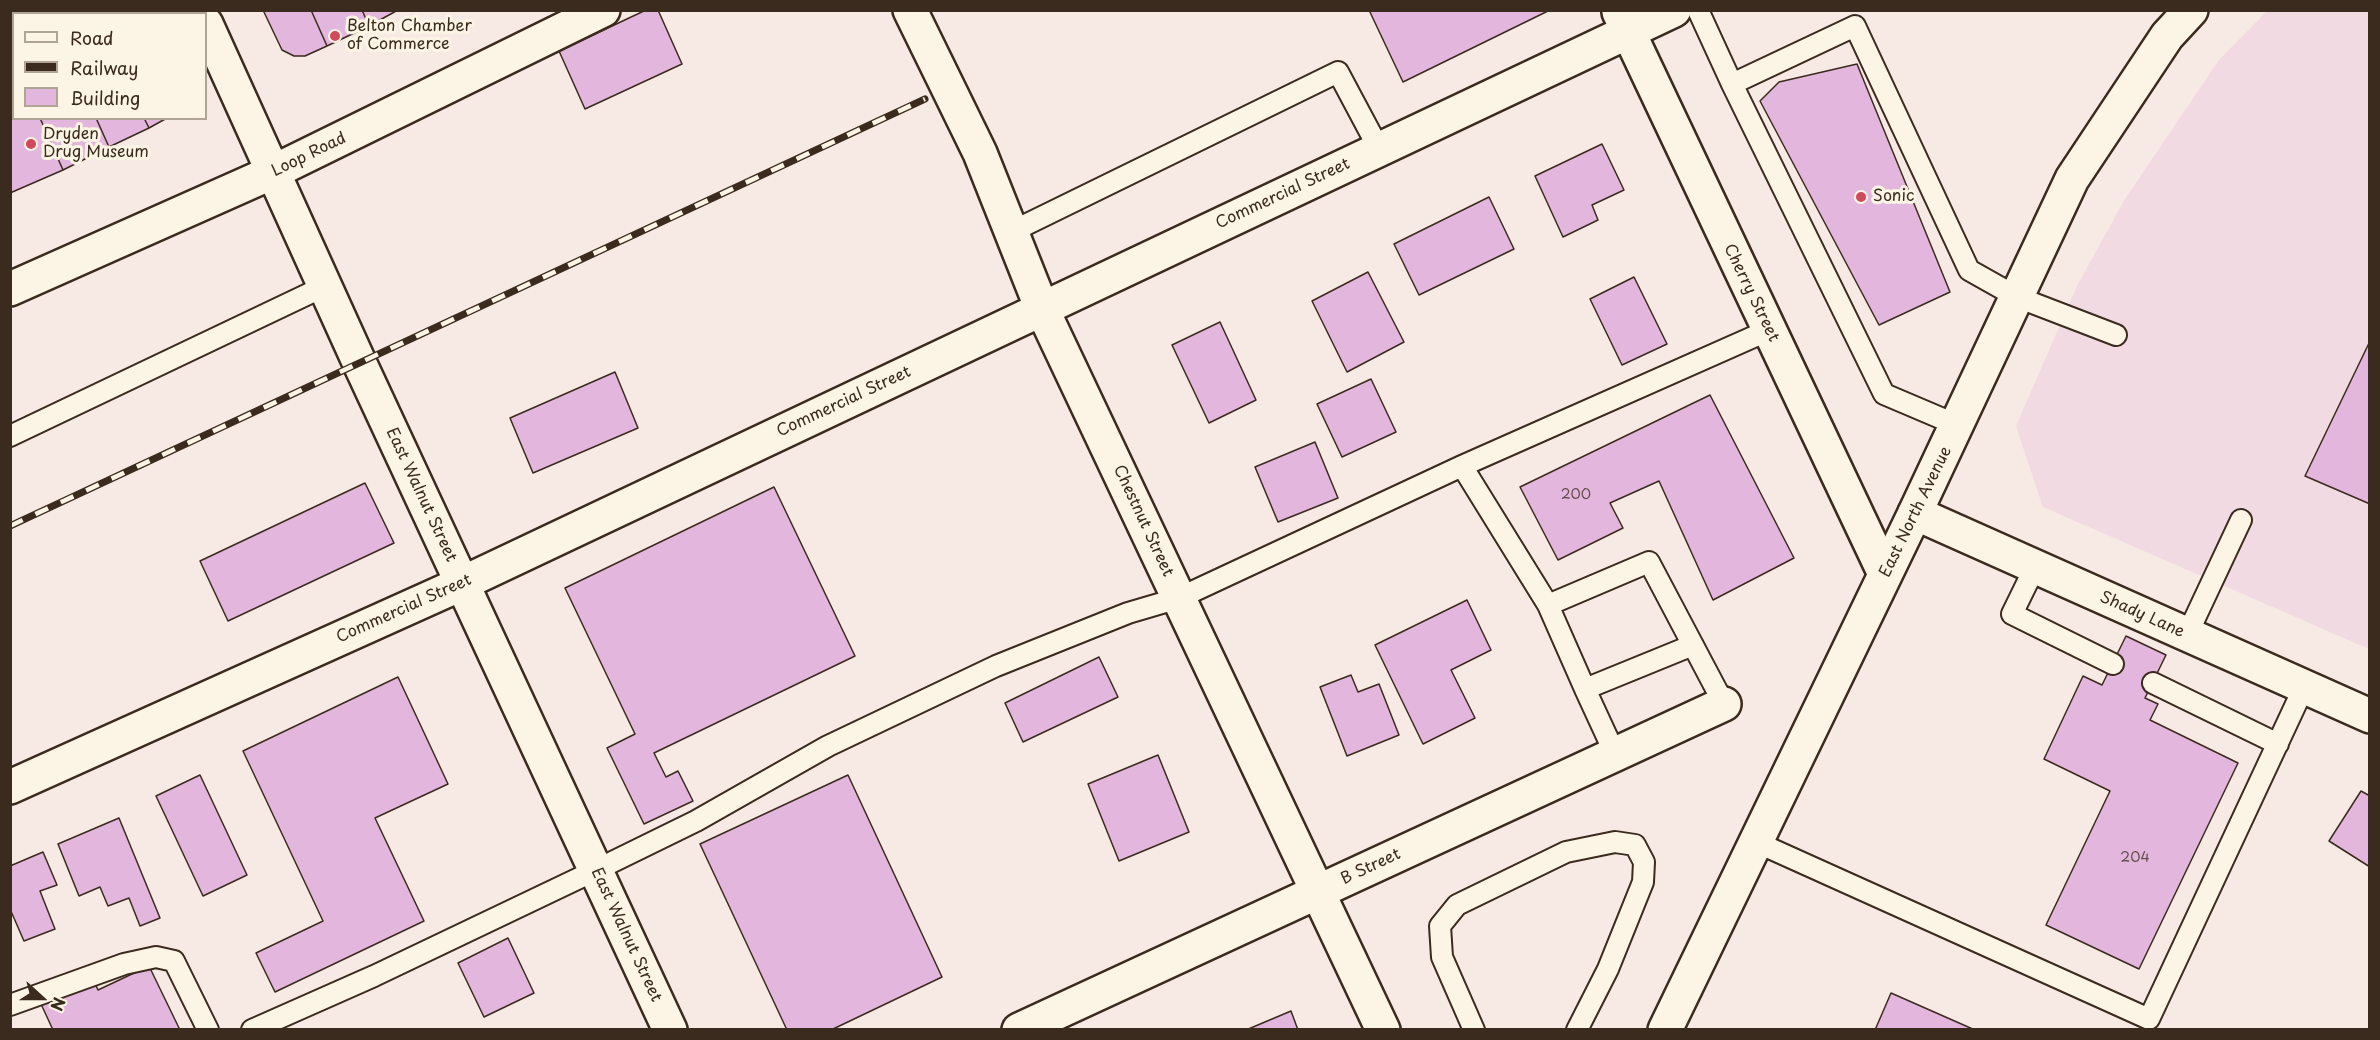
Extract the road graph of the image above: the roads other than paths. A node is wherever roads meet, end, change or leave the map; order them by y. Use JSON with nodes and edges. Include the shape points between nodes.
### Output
{"nodes":[{"id":1,"x":603,"y":10,"type":"edge"},
{"id":2,"x":910,"y":10,"type":"edge"},
{"id":3,"x":1674,"y":10,"type":"edge"},
{"id":4,"x":1698,"y":10,"type":"edge"},
{"id":5,"x":2191,"y":10,"type":"edge"},
{"id":6,"x":1852,"y":18,"type":"edge"},
{"id":7,"x":1623,"y":21,"type":"edge"},
{"id":8,"x":207,"y":26,"type":"edge"},
{"id":9,"x":1732,"y":84,"type":"junction"},
{"id":10,"x":1379,"y":148,"type":"junction"},
{"id":11,"x":273,"y":172,"type":"junction"},
{"id":12,"x":1011,"y":231,"type":"junction"},
{"id":13,"x":325,"y":286,"type":"junction"},
{"id":14,"x":10,"y":289,"type":"edge"},
{"id":15,"x":2017,"y":297,"type":"junction"},
{"id":16,"x":1042,"y":309,"type":"junction"},
{"id":17,"x":1769,"y":330,"type":"junction"},
{"id":18,"x":2116,"y":335,"type":"dead end"},
{"id":19,"x":1957,"y":425,"type":"junction"},
{"id":20,"x":10,"y":436,"type":"edge"},
{"id":21,"x":1462,"y":466,"type":"junction"},
{"id":22,"x":1915,"y":513,"type":"junction"},
{"id":23,"x":2241,"y":520,"type":"dead end"},
{"id":24,"x":2035,"y":567,"type":"junction"},
{"id":25,"x":1886,"y":574,"type":"junction"},
{"id":26,"x":463,"y":583,"type":"junction"},
{"id":27,"x":1179,"y":598,"type":"junction"},
{"id":28,"x":1548,"y":605,"type":"junction"},
{"id":29,"x":2187,"y":635,"type":"junction"},
{"id":30,"x":1693,"y":645,"type":"junction"},
{"id":31,"x":2113,"y":664,"type":"dead end"},
{"id":32,"x":2153,"y":683,"type":"dead end"},
{"id":33,"x":2304,"y":687,"type":"junction"},
{"id":34,"x":1585,"y":689,"type":"junction"},
{"id":35,"x":1724,"y":704,"type":"joint"},
{"id":36,"x":2370,"y":716,"type":"edge"},
{"id":37,"x":2278,"y":744,"type":"junction"},
{"id":38,"x":1614,"y":754,"type":"junction"},
{"id":39,"x":10,"y":787,"type":"edge"},
{"id":40,"x":1756,"y":842,"type":"junction"},
{"id":41,"x":596,"y":870,"type":"junction"},
{"id":42,"x":1319,"y":891,"type":"junction"},
{"id":43,"x":10,"y":1005,"type":"edge"},
{"id":44,"x":208,"y":1029,"type":"edge"},
{"id":45,"x":252,"y":1029,"type":"edge"},
{"id":46,"x":670,"y":1029,"type":"edge"},
{"id":47,"x":1019,"y":1029,"type":"edge"},
{"id":48,"x":1383,"y":1029,"type":"edge"},
{"id":49,"x":1474,"y":1029,"type":"edge"},
{"id":50,"x":1577,"y":1029,"type":"edge"},
{"id":51,"x":1665,"y":1029,"type":"edge"}],
"edges":[{"from":1,"to":11,"type":"street","name":"Loop Road"},
{"from":2,"to":12,"type":"street","name":"Chestnut Street","via":[[980,153]]},
{"from":3,"to":7,"type":"street","name":"Commercial Street"},
{"from":4,"to":9,"type":"lane"},
{"from":5,"to":15,"type":"street","name":"East North Avenue","via":[[2167,36],[2073,179]]},
{"from":6,"to":9,"type":"lane"},
{"from":6,"to":15,"type":"lane","via":[[1969,270]]},
{"from":7,"to":10,"type":"street","name":"Commercial Street"},
{"from":7,"to":17,"type":"street","name":"Cherry Street"},
{"from":8,"to":11,"type":"street","name":"East Walnut Street"},
{"from":9,"to":19,"type":"lane","via":[[1884,394]]},
{"from":10,"to":12,"type":"lane","via":[[1338,72]]},
{"from":10,"to":16,"type":"street","name":"Commercial Street"},
{"from":11,"to":13,"type":"street","name":"East Walnut Street"},
{"from":11,"to":14,"type":"street","name":"Loop Road"},
{"from":12,"to":16,"type":"street","name":"Chestnut Street"},
{"from":13,"to":20,"type":"lane"},
{"from":13,"to":26,"type":"street","name":"East Walnut Street"},
{"from":15,"to":18,"type":"lane"},
{"from":15,"to":19,"type":"street","name":"East North Avenue"},
{"from":16,"to":26,"type":"street","name":"Commercial Street"},
{"from":16,"to":27,"type":"street","name":"Chestnut Street"},
{"from":17,"to":21,"type":"lane"},
{"from":17,"to":25,"type":"street","name":"Cherry Street"},
{"from":19,"to":22,"type":"street","name":"East North Avenue"},
{"from":21,"to":27,"type":"lane"},
{"from":21,"to":28,"type":"lane"},
{"from":22,"to":24,"type":"street","name":"Shady Lane"},
{"from":22,"to":25,"type":"street","name":"East North Avenue"},
{"from":23,"to":29,"type":"lane"},
{"from":24,"to":29,"type":"street","name":"Shady Lane"},
{"from":24,"to":31,"type":"lane","via":[[2012,615]]},
{"from":25,"to":40,"type":"street","name":"East North Avenue"},
{"from":26,"to":39,"type":"street","name":"Commercial Street"},
{"from":26,"to":41,"type":"street","name":"East Walnut Street"},
{"from":27,"to":41,"type":"lane","via":[[1128,613],[996,666],[828,746],[696,821]]},
{"from":27,"to":42,"type":"street","name":"Chestnut Street"},
{"from":28,"to":30,"type":"lane","via":[[1649,562]]},
{"from":28,"to":34,"type":"lane"},
{"from":29,"to":33,"type":"street","name":"Shady Lane"},
{"from":30,"to":34,"type":"lane"},
{"from":30,"to":35,"type":"lane"},
{"from":32,"to":37,"type":"lane"},
{"from":33,"to":36,"type":"street","name":"Shady Lane"},
{"from":33,"to":37,"type":"lane"},
{"from":34,"to":38,"type":"lane"},
{"from":35,"to":38,"type":"street","name":"B Street"},
{"from":37,"to":40,"type":"lane","via":[[2149,1018]]},
{"from":38,"to":42,"type":"street","name":"B Street"},
{"from":40,"to":51,"type":"street","name":"East North Avenue"},
{"from":41,"to":45,"type":"lane","via":[[374,976]]},
{"from":41,"to":46,"type":"street","name":"East Walnut Street"},
{"from":42,"to":47,"type":"street","name":"B Street"},
{"from":42,"to":48,"type":"street","name":"Chestnut Street"},
{"from":43,"to":44,"type":"lane","via":[[124,964],[156,957],[174,960]]},
{"from":49,"to":50,"type":"lane","via":[[1442,957],[1440,926],[1457,905],[1566,852],[1615,842],[1635,845],[1644,862],[1643,882],[1608,969]]}]}
